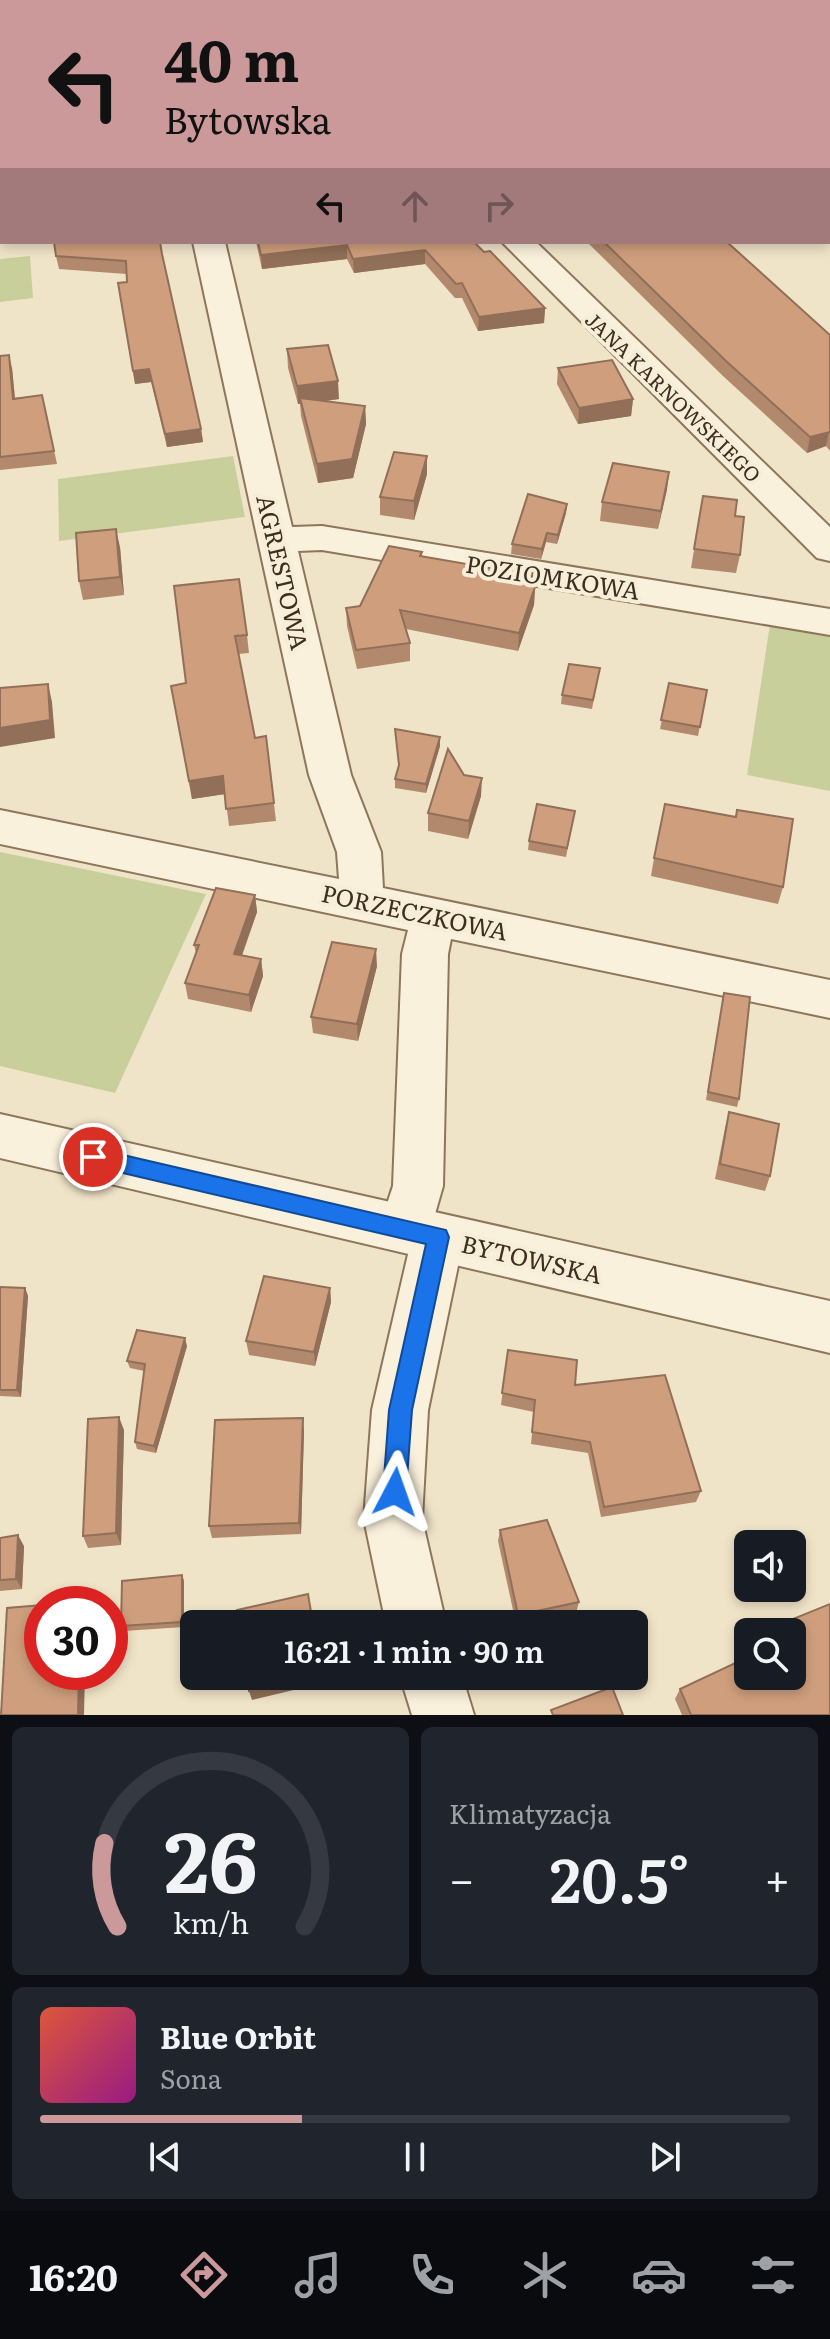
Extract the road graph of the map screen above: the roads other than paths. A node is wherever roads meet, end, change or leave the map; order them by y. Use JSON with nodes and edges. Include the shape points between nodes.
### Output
{"nodes":[{"id":1,"x":209,"y":244,"type":"edge"},
{"id":2,"x":520,"y":244,"type":"edge"},
{"id":3,"x":276,"y":540,"type":"junction"},
{"id":4,"x":830,"y":549,"type":"edge"},
{"id":5,"x":830,"y":622,"type":"edge"},
{"id":6,"x":0,"y":827,"type":"edge"},
{"id":7,"x":358,"y":899,"type":"junction"},
{"id":8,"x":434,"y":915,"type":"junction"},
{"id":9,"x":830,"y":999,"type":"edge"},
{"id":10,"x":0,"y":1136,"type":"edge"},
{"id":11,"x":421,"y":1232,"type":"junction"},
{"id":12,"x":830,"y":1327,"type":"edge"},
{"id":13,"x":413,"y":1610,"type":"edge"},
{"id":14,"x":435,"y":1690,"type":"edge"},
{"id":15,"x":443,"y":1715,"type":"edge"}],
"edges":[{"from":1,"to":3,"type":"street","name":"AGRESTOWA"},
{"from":2,"to":4,"type":"street","name":"JANA KARNOWSKIEGO"},
{"from":3,"to":5,"type":"street","name":"POZIOMKOWA","via":[[322,538]]},
{"from":3,"to":7,"type":"street","name":"AGRESTOWA","via":[[330,775],[362,858],[364,880]]},
{"from":6,"to":7,"type":"street","name":"PORZECZKOWA"},
{"from":7,"to":8,"type":"street","name":"PORZECZKOWA"},
{"from":8,"to":9,"type":"street","name":"PORZECZKOWA"},
{"from":8,"to":11,"type":"street","via":[[425,954]]},
{"from":10,"to":11,"type":"street","name":"BYTOWSKA"},
{"from":11,"to":12,"type":"street","name":"BYTOWSKA"},
{"from":11,"to":13,"type":"street","via":[[393,1519]]},
{"from":14,"to":15,"type":"street"}]}
